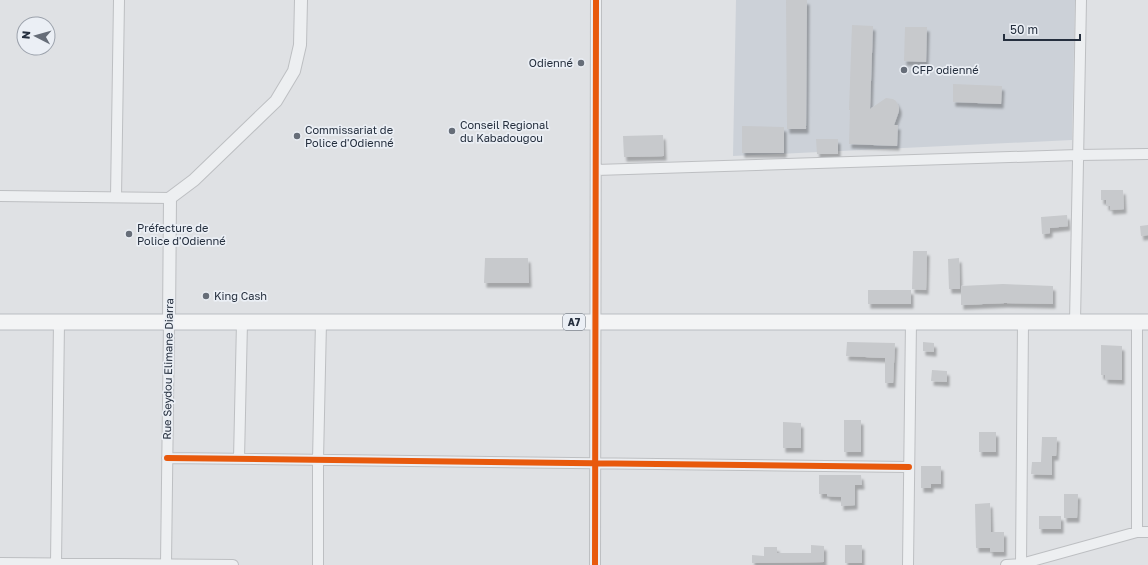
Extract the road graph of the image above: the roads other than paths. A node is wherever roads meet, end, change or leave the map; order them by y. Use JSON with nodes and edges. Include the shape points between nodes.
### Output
{"nodes":[{"id":1,"x":119,"y":0,"type":"edge"},
{"id":2,"x":301,"y":0,"type":"edge"},
{"id":3,"x":596,"y":0,"type":"edge"},
{"id":4,"x":1081,"y":0,"type":"edge"},
{"id":5,"x":1148,"y":154,"type":"edge"},
{"id":6,"x":1078,"y":155,"type":"junction"},
{"id":7,"x":596,"y":170,"type":"junction"},
{"id":8,"x":0,"y":196,"type":"edge"},
{"id":9,"x":116,"y":197,"type":"junction"},
{"id":10,"x":170,"y":198,"type":"junction"},
{"id":11,"x":0,"y":322,"type":"edge"},
{"id":12,"x":59,"y":322,"type":"junction"},
{"id":13,"x":169,"y":322,"type":"junction"},
{"id":14,"x":242,"y":322,"type":"junction"},
{"id":15,"x":321,"y":322,"type":"junction"},
{"id":16,"x":596,"y":322,"type":"junction"},
{"id":17,"x":911,"y":322,"type":"junction"},
{"id":18,"x":1023,"y":322,"type":"junction"},
{"id":19,"x":1075,"y":322,"type":"junction"},
{"id":20,"x":1143,"y":322,"type":"edge"},
{"id":21,"x":167,"y":458,"type":"junction"},
{"id":22,"x":239,"y":459,"type":"junction"},
{"id":23,"x":318,"y":460,"type":"junction"},
{"id":24,"x":595,"y":463,"type":"junction"},
{"id":25,"x":909,"y":467,"type":"junction"},
{"id":26,"x":1137,"y":532,"type":"junction"},
{"id":27,"x":1148,"y":532,"type":"edge"},
{"id":28,"x":0,"y":563,"type":"edge"},
{"id":29,"x":56,"y":563,"type":"junction"},
{"id":30,"x":166,"y":564,"type":"edge"},
{"id":31,"x":1020,"y":564,"type":"junction"},
{"id":32,"x":201,"y":565,"type":"edge"},
{"id":33,"x":234,"y":565,"type":"edge"},
{"id":34,"x":318,"y":565,"type":"edge"},
{"id":35,"x":595,"y":565,"type":"edge"},
{"id":36,"x":908,"y":565,"type":"edge"},
{"id":37,"x":1006,"y":565,"type":"edge"}],
"edges":[{"from":1,"to":9,"type":"street"},
{"from":2,"to":10,"type":"street","via":[[299,52],[294,71],[276,101],[194,180]]},
{"from":3,"to":7,"type":"street"},
{"from":4,"to":6,"type":"street"},
{"from":5,"to":6,"type":"street"},
{"from":6,"to":7,"type":"street"},
{"from":6,"to":19,"type":"street"},
{"from":7,"to":16,"type":"street"},
{"from":8,"to":9,"type":"street"},
{"from":9,"to":10,"type":"street"},
{"from":10,"to":13,"type":"street","name":"Rue Seydou Elimane Diarra"},
{"from":11,"to":12,"type":"main road","number":"A7"},
{"from":12,"to":13,"type":"main road","number":"A7"},
{"from":12,"to":29,"type":"street"},
{"from":13,"to":14,"type":"main road","number":"A7"},
{"from":13,"to":21,"type":"street","name":"Rue Seydou Elimane Diarra"},
{"from":14,"to":15,"type":"main road","number":"A7"},
{"from":14,"to":22,"type":"street"},
{"from":15,"to":16,"type":"main road","number":"A7"},
{"from":15,"to":23,"type":"street"},
{"from":16,"to":17,"type":"main road","number":"A7"},
{"from":16,"to":24,"type":"street"},
{"from":17,"to":18,"type":"main road","number":"A7"},
{"from":17,"to":25,"type":"street"},
{"from":18,"to":19,"type":"main road","number":"A7"},
{"from":18,"to":31,"type":"street"},
{"from":19,"to":20,"type":"main road","number":"A7"},
{"from":20,"to":26,"type":"street"},
{"from":21,"to":22,"type":"street"},
{"from":21,"to":30,"type":"street","name":"Rue Seydou Elimane Diarra"},
{"from":22,"to":23,"type":"street"},
{"from":23,"to":24,"type":"street"},
{"from":23,"to":34,"type":"street"},
{"from":24,"to":25,"type":"street"},
{"from":24,"to":35,"type":"street"},
{"from":25,"to":36,"type":"street"},
{"from":26,"to":27,"type":"street"},
{"from":26,"to":31,"type":"street"},
{"from":28,"to":29,"type":"street"},
{"from":29,"to":30,"type":"street"},
{"from":30,"to":32,"type":"street"},
{"from":31,"to":37,"type":"street"},
{"from":32,"to":33,"type":"street"}]}
